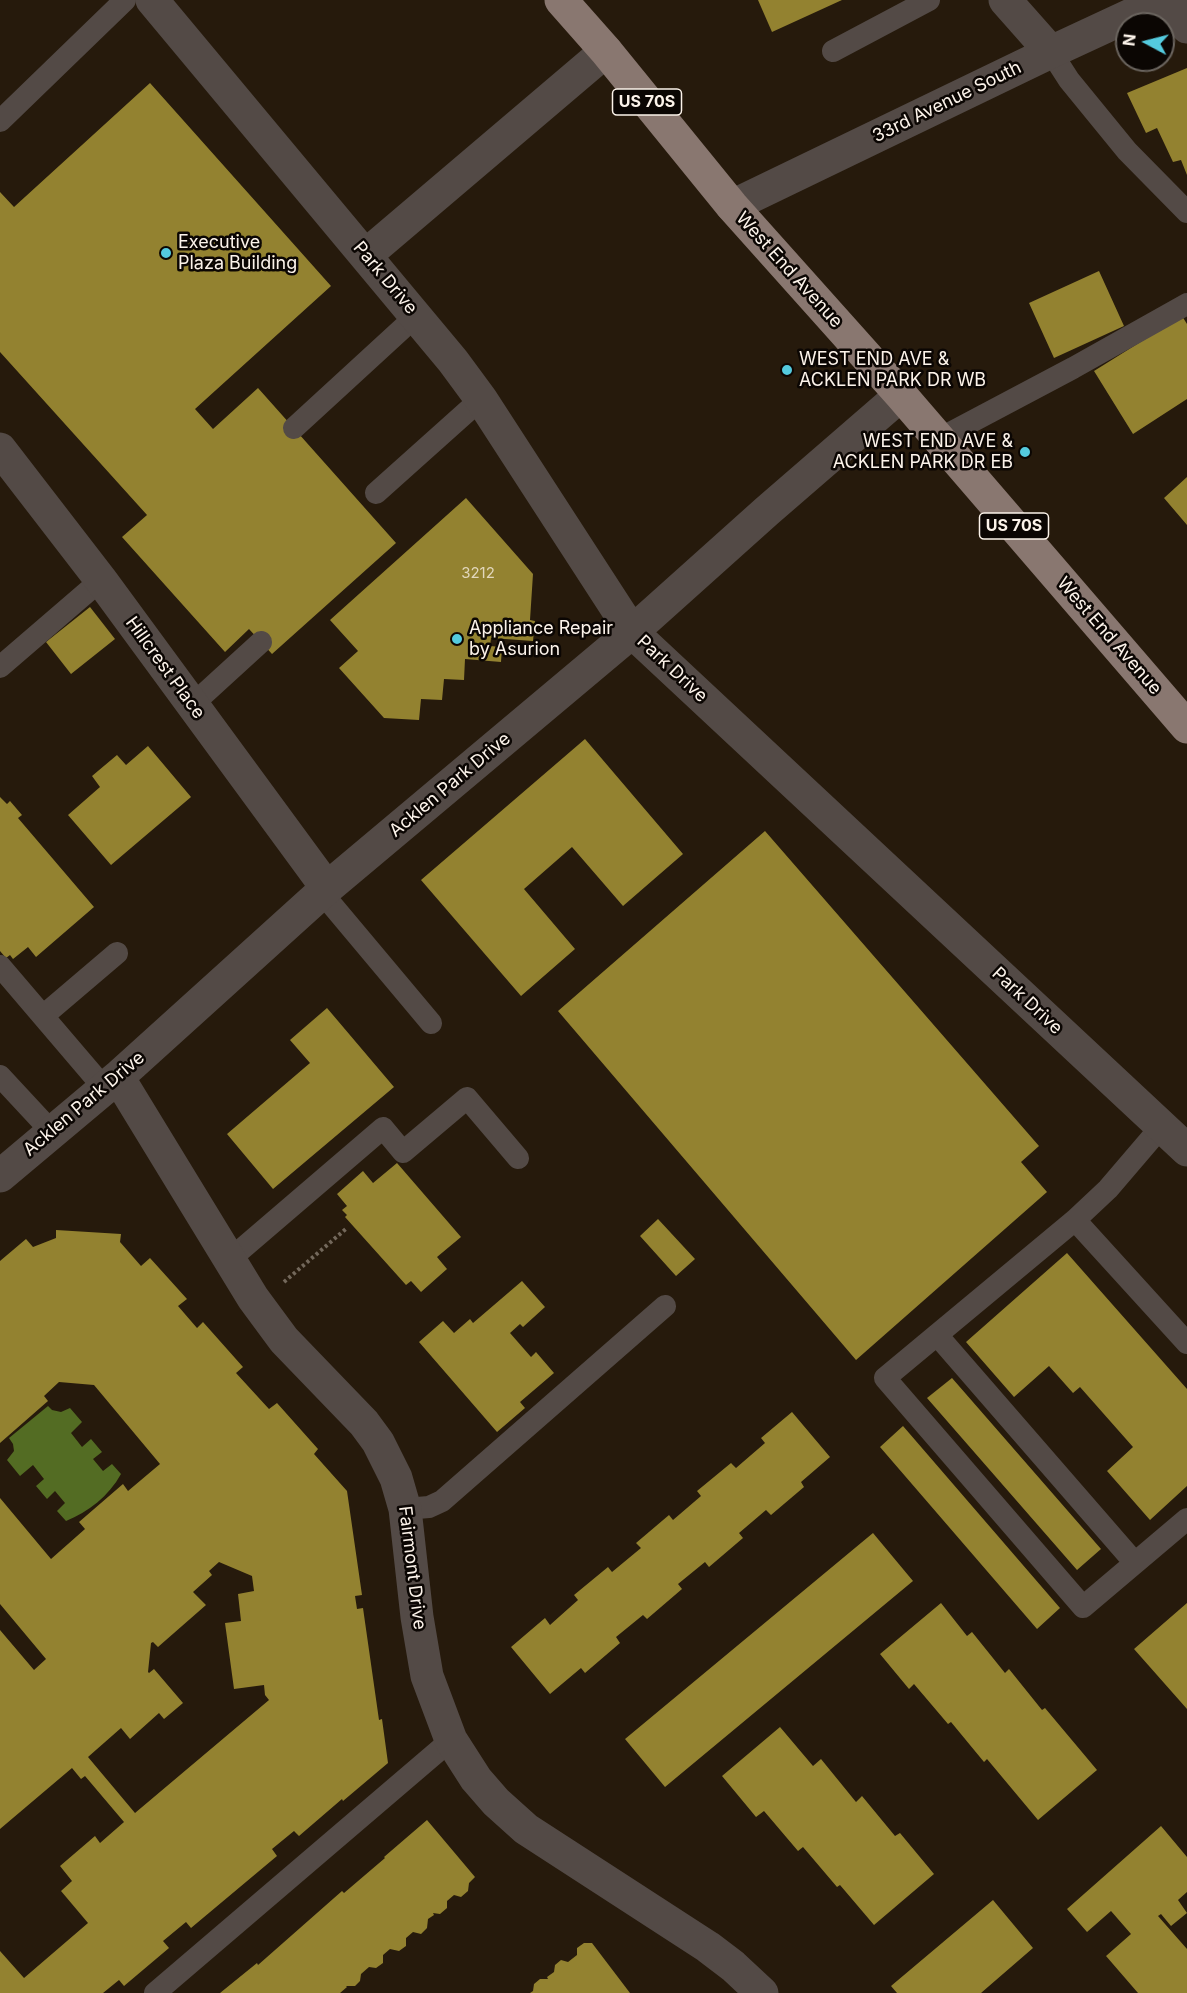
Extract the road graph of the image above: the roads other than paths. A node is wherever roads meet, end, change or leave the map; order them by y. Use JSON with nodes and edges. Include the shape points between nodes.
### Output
{"nodes":[{"id":1,"x":125,"y":0,"type":"edge"},
{"id":2,"x":152,"y":0,"type":"edge"},
{"id":3,"x":561,"y":0,"type":"edge"},
{"id":4,"x":929,"y":0,"type":"edge"},
{"id":5,"x":1005,"y":0,"type":"edge"},
{"id":6,"x":1165,"y":0,"type":"edge"},
{"id":7,"x":1187,"y":27,"type":"edge"},
{"id":8,"x":606,"y":51,"type":"junction"},
{"id":9,"x":833,"y":51,"type":"dead end"},
{"id":10,"x":1051,"y":52,"type":"junction"},
{"id":11,"x":0,"y":121,"type":"edge"},
{"id":12,"x":732,"y":206,"type":"junction"},
{"id":13,"x":1187,"y":212,"type":"edge"},
{"id":14,"x":366,"y":255,"type":"junction"},
{"id":15,"x":1187,"y":304,"type":"edge"},
{"id":16,"x":416,"y":316,"type":"junction"},
{"id":17,"x":902,"y":395,"type":"junction"},
{"id":18,"x":481,"y":399,"type":"junction"},
{"id":19,"x":294,"y":428,"type":"dead end"},
{"id":20,"x":939,"y":439,"type":"junction"},
{"id":21,"x":0,"y":449,"type":"edge"},
{"id":22,"x":376,"y":493,"type":"dead end"},
{"id":23,"x":100,"y":580,"type":"junction"},
{"id":24,"x":632,"y":632,"type":"junction"},
{"id":25,"x":261,"y":642,"type":"dead end"},
{"id":26,"x":0,"y":667,"type":"edge"},
{"id":27,"x":192,"y":705,"type":"junction"},
{"id":28,"x":1187,"y":727,"type":"edge"},
{"id":29,"x":324,"y":890,"type":"junction"},
{"id":30,"x":117,"y":953,"type":"dead end"},
{"id":31,"x":0,"y":966,"type":"edge"},
{"id":32,"x":43,"y":1016,"type":"junction"},
{"id":33,"x":431,"y":1023,"type":"dead end"},
{"id":34,"x":0,"y":1076,"type":"edge"},
{"id":35,"x":112,"y":1083,"type":"junction"},
{"id":36,"x":1161,"y":1127,"type":"junction"},
{"id":37,"x":52,"y":1132,"type":"junction"},
{"id":38,"x":1187,"y":1150,"type":"edge"},
{"id":39,"x":518,"y":1158,"type":"dead end"},
{"id":40,"x":0,"y":1176,"type":"edge"},
{"id":41,"x":1075,"y":1220,"type":"junction"},
{"id":42,"x":229,"y":1260,"type":"junction"},
{"id":43,"x":665,"y":1306,"type":"dead end"},
{"id":44,"x":937,"y":1335,"type":"junction"},
{"id":45,"x":1187,"y":1343,"type":"edge"},
{"id":46,"x":405,"y":1509,"type":"junction"},
{"id":47,"x":1187,"y":1519,"type":"edge"},
{"id":48,"x":1135,"y":1563,"type":"junction"},
{"id":49,"x":451,"y":1740,"type":"junction"},
{"id":50,"x":155,"y":1993,"type":"edge"},
{"id":51,"x":762,"y":1993,"type":"edge"}],
"edges":[{"from":1,"to":11,"type":"lane"},
{"from":2,"to":14,"type":"street","name":"Park Drive"},
{"from":3,"to":8,"type":"main road","name":"West End Avenue","number":"US 70S"},
{"from":4,"to":9,"type":"lane"},
{"from":5,"to":10,"type":"street"},
{"from":6,"to":7,"type":"street"},
{"from":6,"to":10,"type":"street","name":"33rd Avenue South"},
{"from":8,"to":12,"type":"main road","name":"West End Avenue","number":"US 70S"},
{"from":8,"to":14,"type":"street"},
{"from":10,"to":12,"type":"street","name":"33rd Avenue South"},
{"from":10,"to":13,"type":"lane","via":[[1127,151]]},
{"from":12,"to":17,"type":"main road","name":"West End Avenue","number":"US 70S"},
{"from":14,"to":16,"type":"street","name":"Park Drive"},
{"from":15,"to":20,"type":"lane"},
{"from":16,"to":18,"type":"street","name":"Park Drive"},
{"from":16,"to":19,"type":"lane"},
{"from":17,"to":20,"type":"main road","name":"West End Avenue","number":"US 70S"},
{"from":17,"to":24,"type":"street","name":"Acklen Park Drive"},
{"from":18,"to":22,"type":"lane"},
{"from":18,"to":24,"type":"street","name":"Park Drive"},
{"from":20,"to":28,"type":"main road","name":"West End Avenue","number":"US 70S"},
{"from":21,"to":23,"type":"street","name":"Hillcrest Place"},
{"from":23,"to":26,"type":"lane"},
{"from":23,"to":27,"type":"street","name":"Hillcrest Place"},
{"from":24,"to":29,"type":"street","name":"Acklen Park Drive"},
{"from":24,"to":36,"type":"street","name":"Park Drive"},
{"from":25,"to":27,"type":"lane"},
{"from":27,"to":29,"type":"street","name":"Hillcrest Place"},
{"from":29,"to":33,"type":"lane"},
{"from":29,"to":35,"type":"street","name":"Acklen Park Drive"},
{"from":30,"to":32,"type":"lane"},
{"from":31,"to":32,"type":"lane"},
{"from":32,"to":35,"type":"lane"},
{"from":34,"to":37,"type":"lane"},
{"from":35,"to":37,"type":"street","name":"Acklen Park Drive"},
{"from":35,"to":42,"type":"street","name":"Fairmont Drive"},
{"from":36,"to":38,"type":"street","name":"Park Drive"},
{"from":36,"to":41,"type":"lane","via":[[1108,1189]]},
{"from":37,"to":40,"type":"street","name":"Acklen Park Drive"},
{"from":39,"to":42,"type":"lane","via":[[467,1098],[403,1152],[383,1128]]},
{"from":41,"to":44,"type":"lane"},
{"from":41,"to":45,"type":"lane"},
{"from":42,"to":46,"type":"street","name":"Fairmont Drive","via":[[284,1340],[378,1442],[396,1478]]},
{"from":43,"to":46,"type":"lane","via":[[442,1501],[429,1507]]},
{"from":44,"to":48,"type":"lane"},
{"from":44,"to":48,"type":"lane","via":[[885,1378],[930,1431],[1083,1606]]},
{"from":46,"to":49,"type":"street","name":"Fairmont Drive","via":[[427,1676]]},
{"from":47,"to":48,"type":"lane"},
{"from":49,"to":50,"type":"lane"},
{"from":49,"to":51,"type":"street","name":"Fairmont Drive","via":[[476,1779],[520,1824],[708,1947]]}]}
